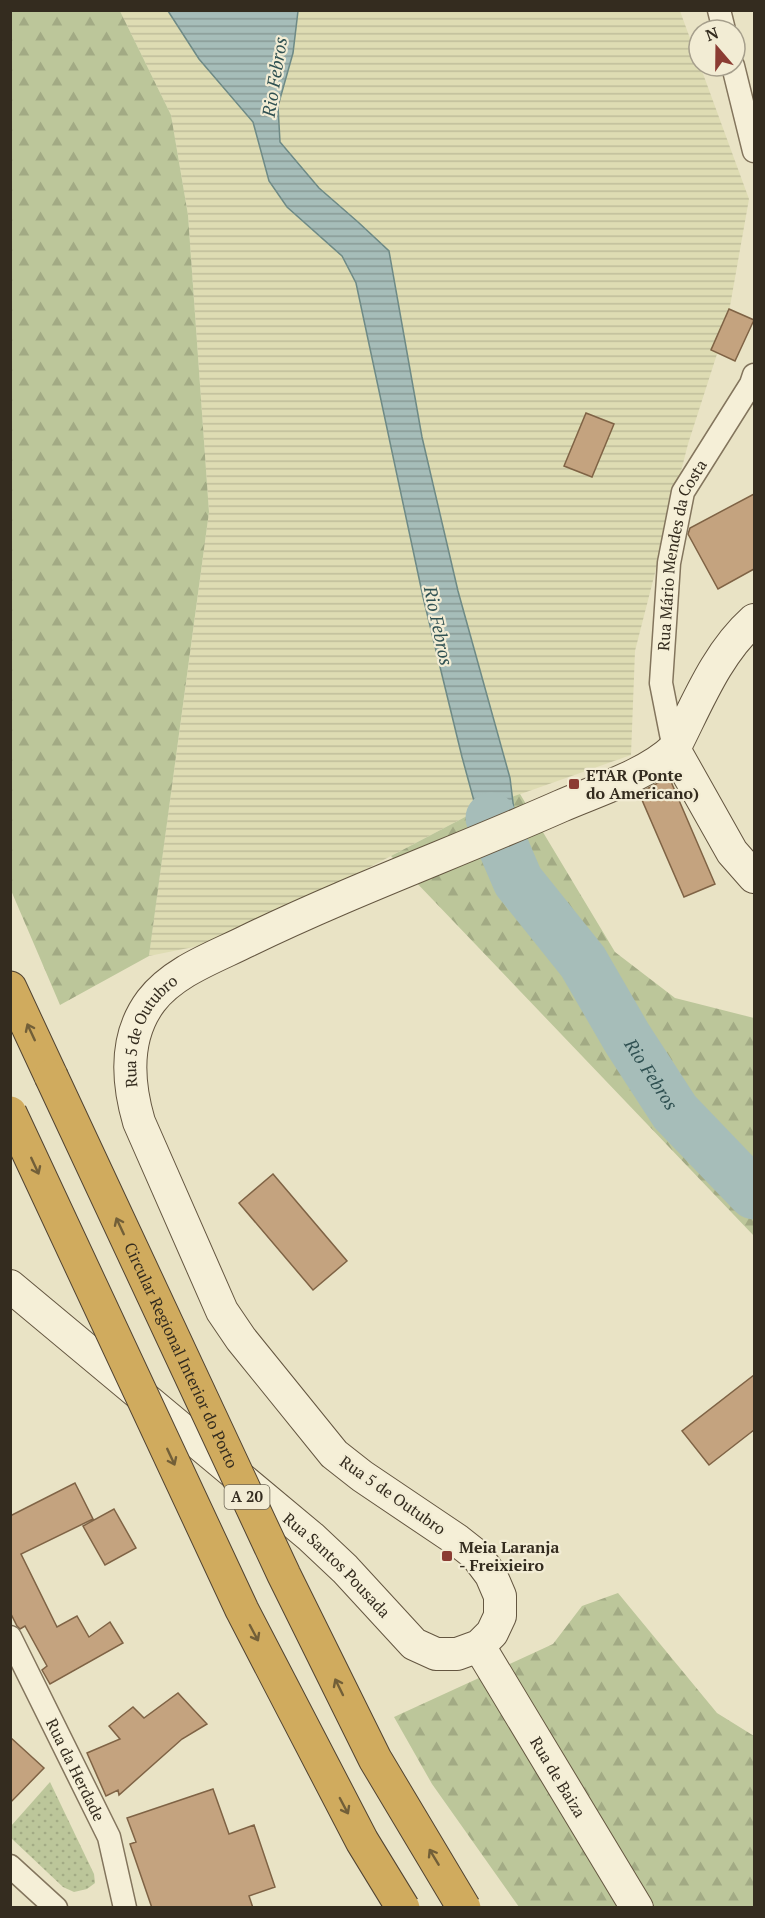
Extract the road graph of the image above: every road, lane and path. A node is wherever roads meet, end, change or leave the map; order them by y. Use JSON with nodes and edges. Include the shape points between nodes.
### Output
{"nodes":[{"id":1,"x":736,"y":78,"type":"edge"},
{"id":2,"x":754,"y":151,"type":"edge"},
{"id":3,"x":754,"y":375,"type":"edge"},
{"id":4,"x":754,"y":620,"type":"edge"},
{"id":5,"x":674,"y":749,"type":"junction"},
{"id":6,"x":754,"y":877,"type":"edge"},
{"id":7,"x":10,"y":988,"type":"edge"},
{"id":8,"x":10,"y":1113,"type":"edge"},
{"id":9,"x":10,"y":1286,"type":"edge"},
{"id":10,"x":10,"y":1637,"type":"edge"},
{"id":11,"x":479,"y":1646,"type":"junction"},
{"id":12,"x":10,"y":1866,"type":"edge"},
{"id":13,"x":57,"y":1908,"type":"edge"},
{"id":14,"x":125,"y":1908,"type":"edge"},
{"id":15,"x":403,"y":1908,"type":"edge"},
{"id":16,"x":464,"y":1908,"type":"edge"},
{"id":17,"x":637,"y":1908,"type":"edge"}],
"edges":[{"from":1,"to":2,"type":"street"},
{"from":3,"to":5,"type":"street","name":"Rua Mário Mendes da Costa","via":[[683,492],[669,563],[661,683]]},
{"from":4,"to":5,"type":"street","name":"Rua 5 de Outubro","via":[[725,651]]},
{"from":5,"to":6,"type":"street","via":[[732,852]]},
{"from":5,"to":11,"type":"street","name":"Rua 5 de Outubro","via":[[643,770],[290,920],[198,965],[152,1000],[132,1043],[131,1095],[139,1122],[215,1297],[236,1332],[334,1454],[476,1555],[500,1596],[500,1616],[492,1633]]},
{"from":16,"to":7,"type":"highway","name":"Circular Regional Interior do Porto","number":"A 20","one_way":true,"bridge":true,"via":[[375,1759],[254,1512]]},
{"from":8,"to":15,"type":"highway","one_way":true,"bridge":true,"via":[[242,1610],[362,1841]]},
{"from":9,"to":11,"type":"street","name":"Rua Santos Pousada","via":[[311,1537],[414,1644],[436,1654],[457,1654]]},
{"from":10,"to":14,"type":"street","name":"Rua da Herdade","via":[[109,1837]]},
{"from":11,"to":17,"type":"street","name":"Rua de Baiza"},
{"from":12,"to":13,"type":"street"}]}
